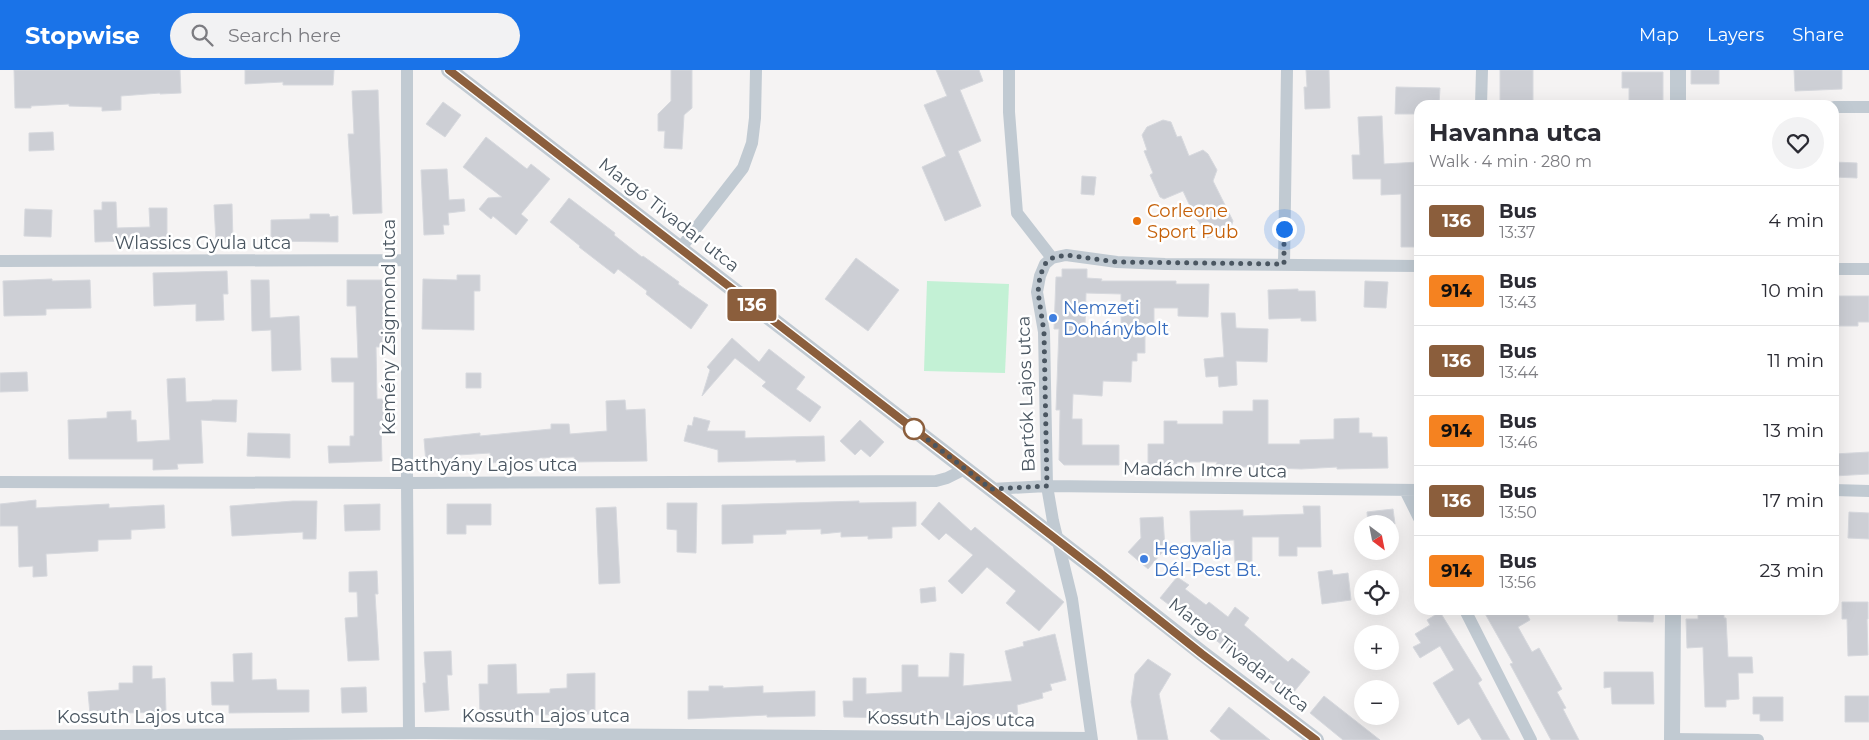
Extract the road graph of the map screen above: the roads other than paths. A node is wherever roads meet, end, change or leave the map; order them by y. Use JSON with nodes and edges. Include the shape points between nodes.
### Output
{"nodes":[{"id":1,"x":408,"y":70,"type":"edge"},
{"id":2,"x":449,"y":70,"type":"edge"},
{"id":3,"x":756,"y":70,"type":"edge"},
{"id":4,"x":1009,"y":70,"type":"edge"},
{"id":5,"x":1287,"y":70,"type":"edge"},
{"id":6,"x":1482,"y":70,"type":"edge"},
{"id":7,"x":1678,"y":70,"type":"edge"},
{"id":8,"x":1481,"y":100,"type":"edge"},
{"id":9,"x":1678,"y":100,"type":"edge"},
{"id":10,"x":1839,"y":107,"type":"edge"},
{"id":11,"x":1869,"y":107,"type":"edge"},
{"id":12,"x":680,"y":249,"type":"junction"},
{"id":13,"x":1052,"y":258,"type":"junction"},
{"id":14,"x":0,"y":260,"type":"edge"},
{"id":15,"x":407,"y":260,"type":"junction"},
{"id":16,"x":1284,"y":264,"type":"junction"},
{"id":17,"x":1414,"y":266,"type":"edge"},
{"id":18,"x":1839,"y":269,"type":"edge"},
{"id":19,"x":1869,"y":269,"type":"edge"},
{"id":20,"x":965,"y":469,"type":"junction"},
{"id":21,"x":0,"y":482,"type":"edge"},
{"id":22,"x":407,"y":483,"type":"junction"},
{"id":23,"x":1047,"y":486,"type":"junction"},
{"id":24,"x":991,"y":489,"type":"junction"},
{"id":25,"x":1404,"y":490,"type":"junction"},
{"id":26,"x":1414,"y":490,"type":"edge"},
{"id":27,"x":1839,"y":490,"type":"edge"},
{"id":28,"x":1869,"y":491,"type":"edge"},
{"id":29,"x":1414,"y":509,"type":"edge"},
{"id":30,"x":1059,"y":541,"type":"junction"},
{"id":31,"x":1468,"y":615,"type":"edge"},
{"id":32,"x":1673,"y":615,"type":"edge"},
{"id":33,"x":409,"y":733,"type":"junction"},
{"id":34,"x":0,"y":736,"type":"edge"},
{"id":35,"x":427,"y":736,"type":"edge"},
{"id":36,"x":822,"y":738,"type":"edge"},
{"id":37,"x":1092,"y":739,"type":"edge"},
{"id":38,"x":1316,"y":740,"type":"edge"},
{"id":39,"x":1531,"y":740,"type":"edge"},
{"id":40,"x":1672,"y":740,"type":"edge"},
{"id":41,"x":1758,"y":740,"type":"edge"}],
"edges":[{"from":1,"to":15,"type":"street","name":"Kemény Zsigmond utca"},
{"from":2,"to":12,"type":"street","name":"Margó Tivadar utca"},
{"from":3,"to":12,"type":"street","via":[[752,143],[744,168]]},
{"from":4,"to":13,"type":"street","via":[[1017,212]]},
{"from":5,"to":16,"type":"street"},
{"from":6,"to":8,"type":"street"},
{"from":7,"to":9,"type":"street"},
{"from":10,"to":11,"type":"street"},
{"from":12,"to":20,"type":"street","name":"Margó Tivadar utca"},
{"from":13,"to":16,"type":"street","via":[[1066,255],[1117,262]]},
{"from":13,"to":23,"type":"street","name":"Bartók Lajos utca","via":[[1042,270],[1038,292],[1044,332]]},
{"from":14,"to":15,"type":"street","name":"Wlassics Gyula utca"},
{"from":15,"to":22,"type":"street","name":"Kemény Zsigmond utca"},
{"from":16,"to":17,"type":"street"},
{"from":18,"to":19,"type":"street"},
{"from":20,"to":22,"type":"street","name":"Batthyány Lajos utca","via":[[936,481]]},
{"from":20,"to":24,"type":"street","name":"Margó Tivadar utca"},
{"from":21,"to":22,"type":"street","name":"Batthyány Lajos utca"},
{"from":22,"to":33,"type":"street","name":"Kemény Zsigmond utca"},
{"from":23,"to":24,"type":"street","name":"Madách Imre utca"},
{"from":23,"to":25,"type":"street","name":"Madách Imre utca"},
{"from":23,"to":30,"type":"street","name":"Bartók Lajos utca"},
{"from":24,"to":30,"type":"street","name":"Margó Tivadar utca"},
{"from":25,"to":26,"type":"street","name":"Madách Imre utca"},
{"from":25,"to":29,"type":"street"},
{"from":27,"to":28,"type":"street"},
{"from":30,"to":37,"type":"street","name":"Bartók Lajos utca","via":[[1072,599]]},
{"from":30,"to":38,"type":"street","name":"Margó Tivadar utca"},
{"from":31,"to":39,"type":"street"},
{"from":32,"to":40,"type":"street"},
{"from":33,"to":34,"type":"street","name":"Kossuth Lajos utca"},
{"from":33,"to":35,"type":"street","name":"Kossuth Lajos utca"},
{"from":35,"to":36,"type":"street","name":"Kossuth Lajos utca"},
{"from":36,"to":37,"type":"street","name":"Kossuth Lajos utca"},
{"from":40,"to":41,"type":"street"}]}
